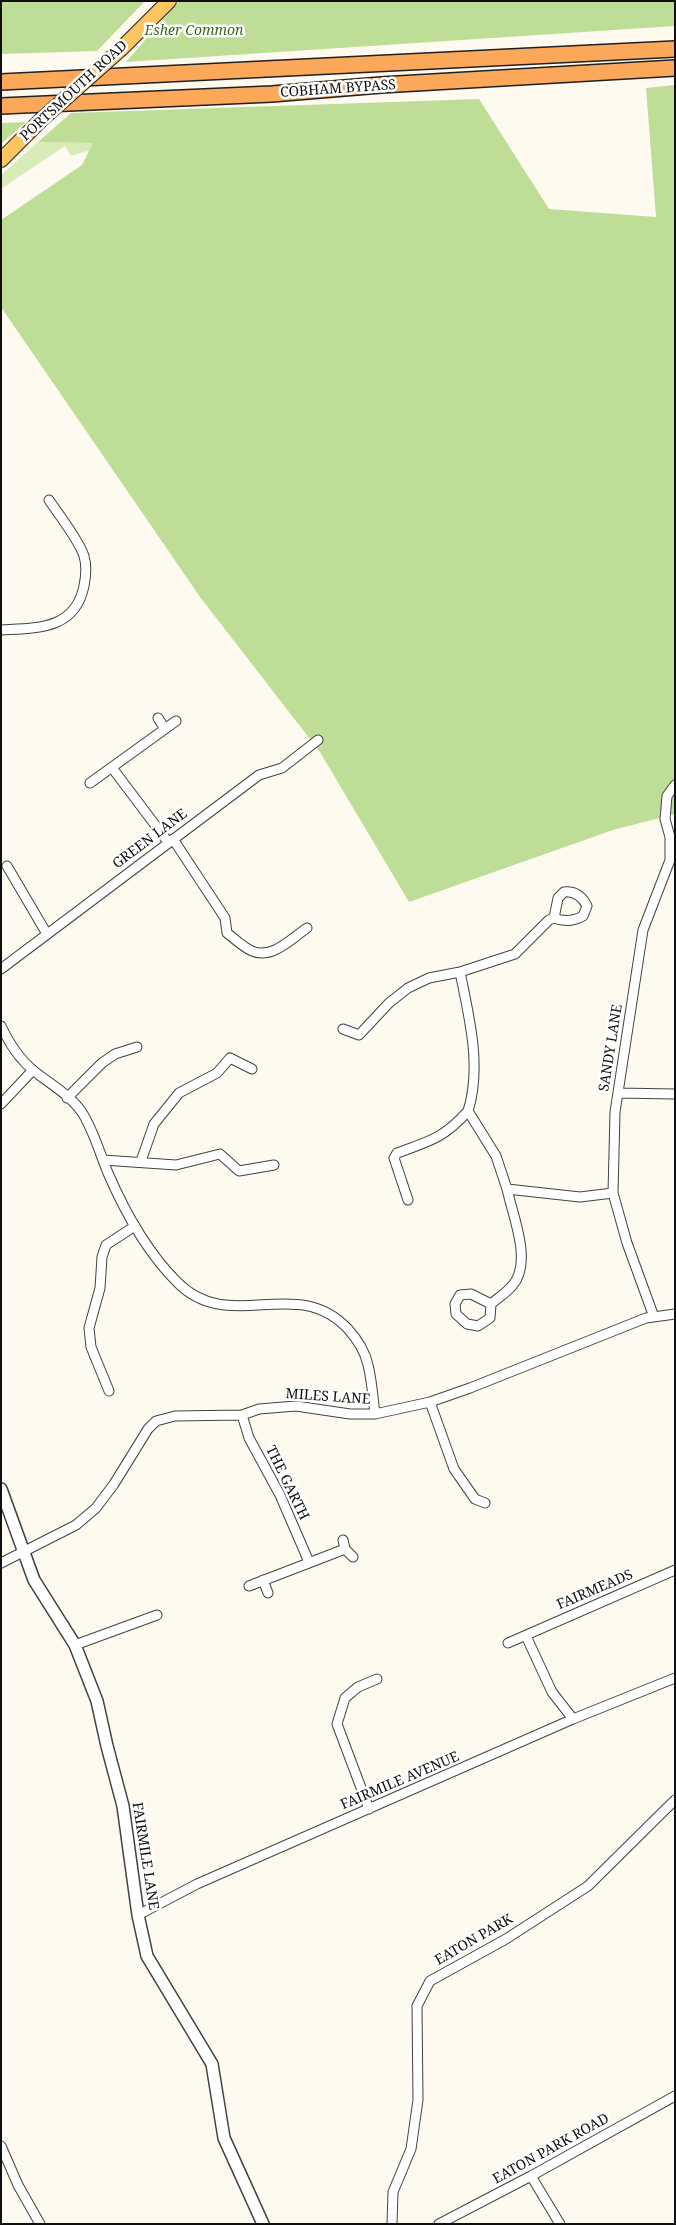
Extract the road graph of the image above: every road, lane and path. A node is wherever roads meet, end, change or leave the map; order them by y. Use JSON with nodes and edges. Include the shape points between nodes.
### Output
{"nodes":[{"id":1,"x":168,"y":1,"type":"edge"},
{"id":2,"x":675,"y":48,"type":"edge"},
{"id":3,"x":675,"y":68,"type":"edge"},
{"id":4,"x":1,"y":82,"type":"edge"},
{"id":5,"x":1,"y":106,"type":"edge"},
{"id":6,"x":1,"y":160,"type":"edge"},
{"id":7,"x":49,"y":500,"type":"dead end"},
{"id":8,"x":1,"y":630,"type":"edge"},
{"id":9,"x":158,"y":718,"type":"dead end"},
{"id":10,"x":176,"y":721,"type":"dead end"},
{"id":11,"x":165,"y":729,"type":"junction"},
{"id":12,"x":318,"y":740,"type":"dead end"},
{"id":13,"x":113,"y":768,"type":"junction"},
{"id":14,"x":90,"y":783,"type":"dead end"},
{"id":15,"x":675,"y":785,"type":"edge"},
{"id":16,"x":171,"y":840,"type":"junction"},
{"id":17,"x":7,"y":866,"type":"dead end"},
{"id":18,"x":554,"y":918,"type":"dead end"},
{"id":19,"x":307,"y":928,"type":"dead end"},
{"id":20,"x":47,"y":934,"type":"junction"},
{"id":21,"x":1,"y":969,"type":"edge"},
{"id":22,"x":460,"y":972,"type":"junction"},
{"id":23,"x":1,"y":1026,"type":"edge"},
{"id":24,"x":343,"y":1029,"type":"dead end"},
{"id":25,"x":137,"y":1047,"type":"dead end"},
{"id":26,"x":252,"y":1068,"type":"dead end"},
{"id":27,"x":33,"y":1070,"type":"junction"},
{"id":28,"x":618,"y":1093,"type":"junction"},
{"id":29,"x":675,"y":1094,"type":"edge"},
{"id":30,"x":67,"y":1098,"type":"junction"},
{"id":31,"x":1,"y":1104,"type":"edge"},
{"id":32,"x":468,"y":1112,"type":"junction"},
{"id":33,"x":103,"y":1160,"type":"junction"},
{"id":34,"x":141,"y":1161,"type":"junction"},
{"id":35,"x":274,"y":1165,"type":"dead end"},
{"id":36,"x":506,"y":1189,"type":"junction"},
{"id":37,"x":613,"y":1193,"type":"junction"},
{"id":38,"x":408,"y":1200,"type":"dead end"},
{"id":39,"x":135,"y":1226,"type":"junction"},
{"id":40,"x":491,"y":1304,"type":"dead end"},
{"id":41,"x":675,"y":1314,"type":"edge"},
{"id":42,"x":654,"y":1317,"type":"junction"},
{"id":43,"x":109,"y":1391,"type":"dead end"},
{"id":44,"x":430,"y":1402,"type":"junction"},
{"id":45,"x":375,"y":1414,"type":"junction"},
{"id":46,"x":242,"y":1415,"type":"junction"},
{"id":47,"x":1,"y":1489,"type":"edge"},
{"id":48,"x":485,"y":1504,"type":"dead end"},
{"id":49,"x":22,"y":1551,"type":"junction"},
{"id":50,"x":353,"y":1557,"type":"dead end"},
{"id":51,"x":308,"y":1562,"type":"junction"},
{"id":52,"x":1,"y":1563,"type":"edge"},
{"id":53,"x":675,"y":1570,"type":"edge"},
{"id":54,"x":263,"y":1580,"type":"junction"},
{"id":55,"x":249,"y":1586,"type":"dead end"},
{"id":56,"x":268,"y":1592,"type":"dead end"},
{"id":57,"x":157,"y":1615,"type":"dead end"},
{"id":58,"x":526,"y":1636,"type":"junction"},
{"id":59,"x":508,"y":1643,"type":"dead end"},
{"id":60,"x":75,"y":1645,"type":"junction"},
{"id":61,"x":377,"y":1679,"type":"dead end"},
{"id":62,"x":674,"y":1679,"type":"edge"},
{"id":63,"x":573,"y":1720,"type":"junction"},
{"id":64,"x":675,"y":1800,"type":"edge"},
{"id":65,"x":369,"y":1809,"type":"junction"},
{"id":66,"x":138,"y":1915,"type":"junction"},
{"id":67,"x":675,"y":2096,"type":"edge"},
{"id":68,"x":1,"y":2146,"type":"edge"},
{"id":69,"x":531,"y":2176,"type":"junction"},
{"id":70,"x":40,"y":2224,"type":"edge"},
{"id":71,"x":263,"y":2224,"type":"edge"},
{"id":72,"x":392,"y":2224,"type":"edge"},
{"id":73,"x":439,"y":2224,"type":"edge"},
{"id":74,"x":560,"y":2224,"type":"edge"}],
"edges":[{"from":1,"to":6,"type":"main road","name":"PORTSMOUTH ROAD","bridge":true},
{"from":2,"to":4,"type":"highway","name":"COBHAM BYPASS"},
{"from":3,"to":5,"type":"highway","name":"COBHAM BYPASS","via":[[272,94]]},
{"from":7,"to":8,"type":"street","via":[[84,555],[87,574],[83,593],[74,610],[59,622],[45,627]]},
{"from":9,"to":11,"type":"street"},
{"from":10,"to":11,"type":"street"},
{"from":11,"to":13,"type":"street"},
{"from":12,"to":16,"type":"street","name":"GREEN LANE","via":[[282,768],[259,775]]},
{"from":13,"to":14,"type":"street"},
{"from":13,"to":16,"type":"street"},
{"from":15,"to":28,"type":"street","name":"SANDY LANE","via":[[667,796],[665,819],[670,837],[670,860],[644,930]]},
{"from":16,"to":19,"type":"street","via":[[225,918],[227,933],[250,950],[271,952]]},
{"from":16,"to":20,"type":"street","name":"GREEN LANE"},
{"from":17,"to":20,"type":"street"},
{"from":18,"to":22,"type":"street","via":[[515,954]]},
{"from":20,"to":21,"type":"street","name":"GREEN LANE"},
{"from":22,"to":24,"type":"street","via":[[429,978],[408,988],[359,1035]]},
{"from":22,"to":32,"type":"street","via":[[470,1019],[474,1063],[474,1093]]},
{"from":23,"to":27,"type":"street","via":[[16,1054]]},
{"from":25,"to":30,"type":"street","via":[[115,1054],[102,1063]]},
{"from":26,"to":34,"type":"street","via":[[230,1058],[217,1073],[179,1093],[154,1124]]},
{"from":27,"to":30,"type":"street"},
{"from":27,"to":31,"type":"street"},
{"from":28,"to":29,"type":"street"},
{"from":28,"to":37,"type":"street","name":"SANDY LANE","via":[[614,1112]]},
{"from":30,"to":33,"type":"street","via":[[82,1112]]},
{"from":32,"to":36,"type":"street","via":[[496,1156]]},
{"from":32,"to":38,"type":"street","via":[[439,1138],[397,1153],[394,1158]]},
{"from":33,"to":34,"type":"street"},
{"from":33,"to":39,"type":"street"},
{"from":34,"to":35,"type":"street","via":[[176,1165],[220,1154],[239,1171]]},
{"from":36,"to":37,"type":"street","via":[[580,1197]]},
{"from":36,"to":40,"type":"street","via":[[522,1251],[522,1269],[513,1286]]},
{"from":37,"to":42,"type":"street","name":"SANDY LANE"},
{"from":39,"to":43,"type":"street","via":[[106,1245],[100,1288],[88,1328],[91,1347]]},
{"from":39,"to":45,"type":"street","via":[[177,1282],[196,1297],[224,1306],[298,1303],[318,1307],[338,1319],[358,1341],[368,1363]]},
{"from":41,"to":42,"type":"street","name":"MILES LANE"},
{"from":42,"to":44,"type":"street","name":"MILES LANE"},
{"from":44,"to":45,"type":"street","name":"MILES LANE"},
{"from":44,"to":48,"type":"street","via":[[454,1468],[475,1499]]},
{"from":45,"to":46,"type":"street","name":"MILES LANE","via":[[350,1414],[296,1406],[259,1409]]},
{"from":46,"to":49,"type":"street","name":"MILES LANE","via":[[175,1416],[156,1421],[96,1508],[76,1525]]},
{"from":46,"to":51,"type":"street","name":"THE GARTH","via":[[249,1438],[280,1495]]},
{"from":47,"to":49,"type":"street","name":"FAIRMILE LANE"},
{"from":49,"to":52,"type":"street"},
{"from":49,"to":60,"type":"street","name":"FAIRMILE LANE","via":[[34,1580]]},
{"from":50,"to":51,"type":"street","via":[[344,1545]]},
{"from":51,"to":54,"type":"street"},
{"from":53,"to":58,"type":"street","name":"FAIRMEADS"},
{"from":54,"to":55,"type":"street"},
{"from":54,"to":56,"type":"street"},
{"from":57,"to":60,"type":"street"},
{"from":58,"to":59,"type":"street","name":"FAIRMEADS"},
{"from":58,"to":63,"type":"street","via":[[552,1692]]},
{"from":60,"to":66,"type":"street","name":"FAIRMILE LANE","via":[[97,1701],[123,1806]]},
{"from":61,"to":65,"type":"street","via":[[358,1687],[346,1698],[337,1724]]},
{"from":62,"to":63,"type":"street","name":"FAIRMILE AVENUE"},
{"from":63,"to":65,"type":"street","name":"FAIRMILE AVENUE"},
{"from":64,"to":72,"type":"street","name":"EATON PARK","via":[[588,1886],[506,1939],[430,1981],[417,2006],[418,2100],[411,2149],[393,2192]]},
{"from":65,"to":66,"type":"street","name":"FAIRMILE AVENUE","via":[[196,1884]]},
{"from":66,"to":71,"type":"street","name":"FAIRMILE LANE","via":[[147,1956],[212,2064],[224,2138]]},
{"from":67,"to":69,"type":"street","name":"EATON PARK ROAD"},
{"from":68,"to":70,"type":"street"},
{"from":69,"to":73,"type":"street","name":"EATON PARK ROAD"},
{"from":69,"to":74,"type":"street"}]}
